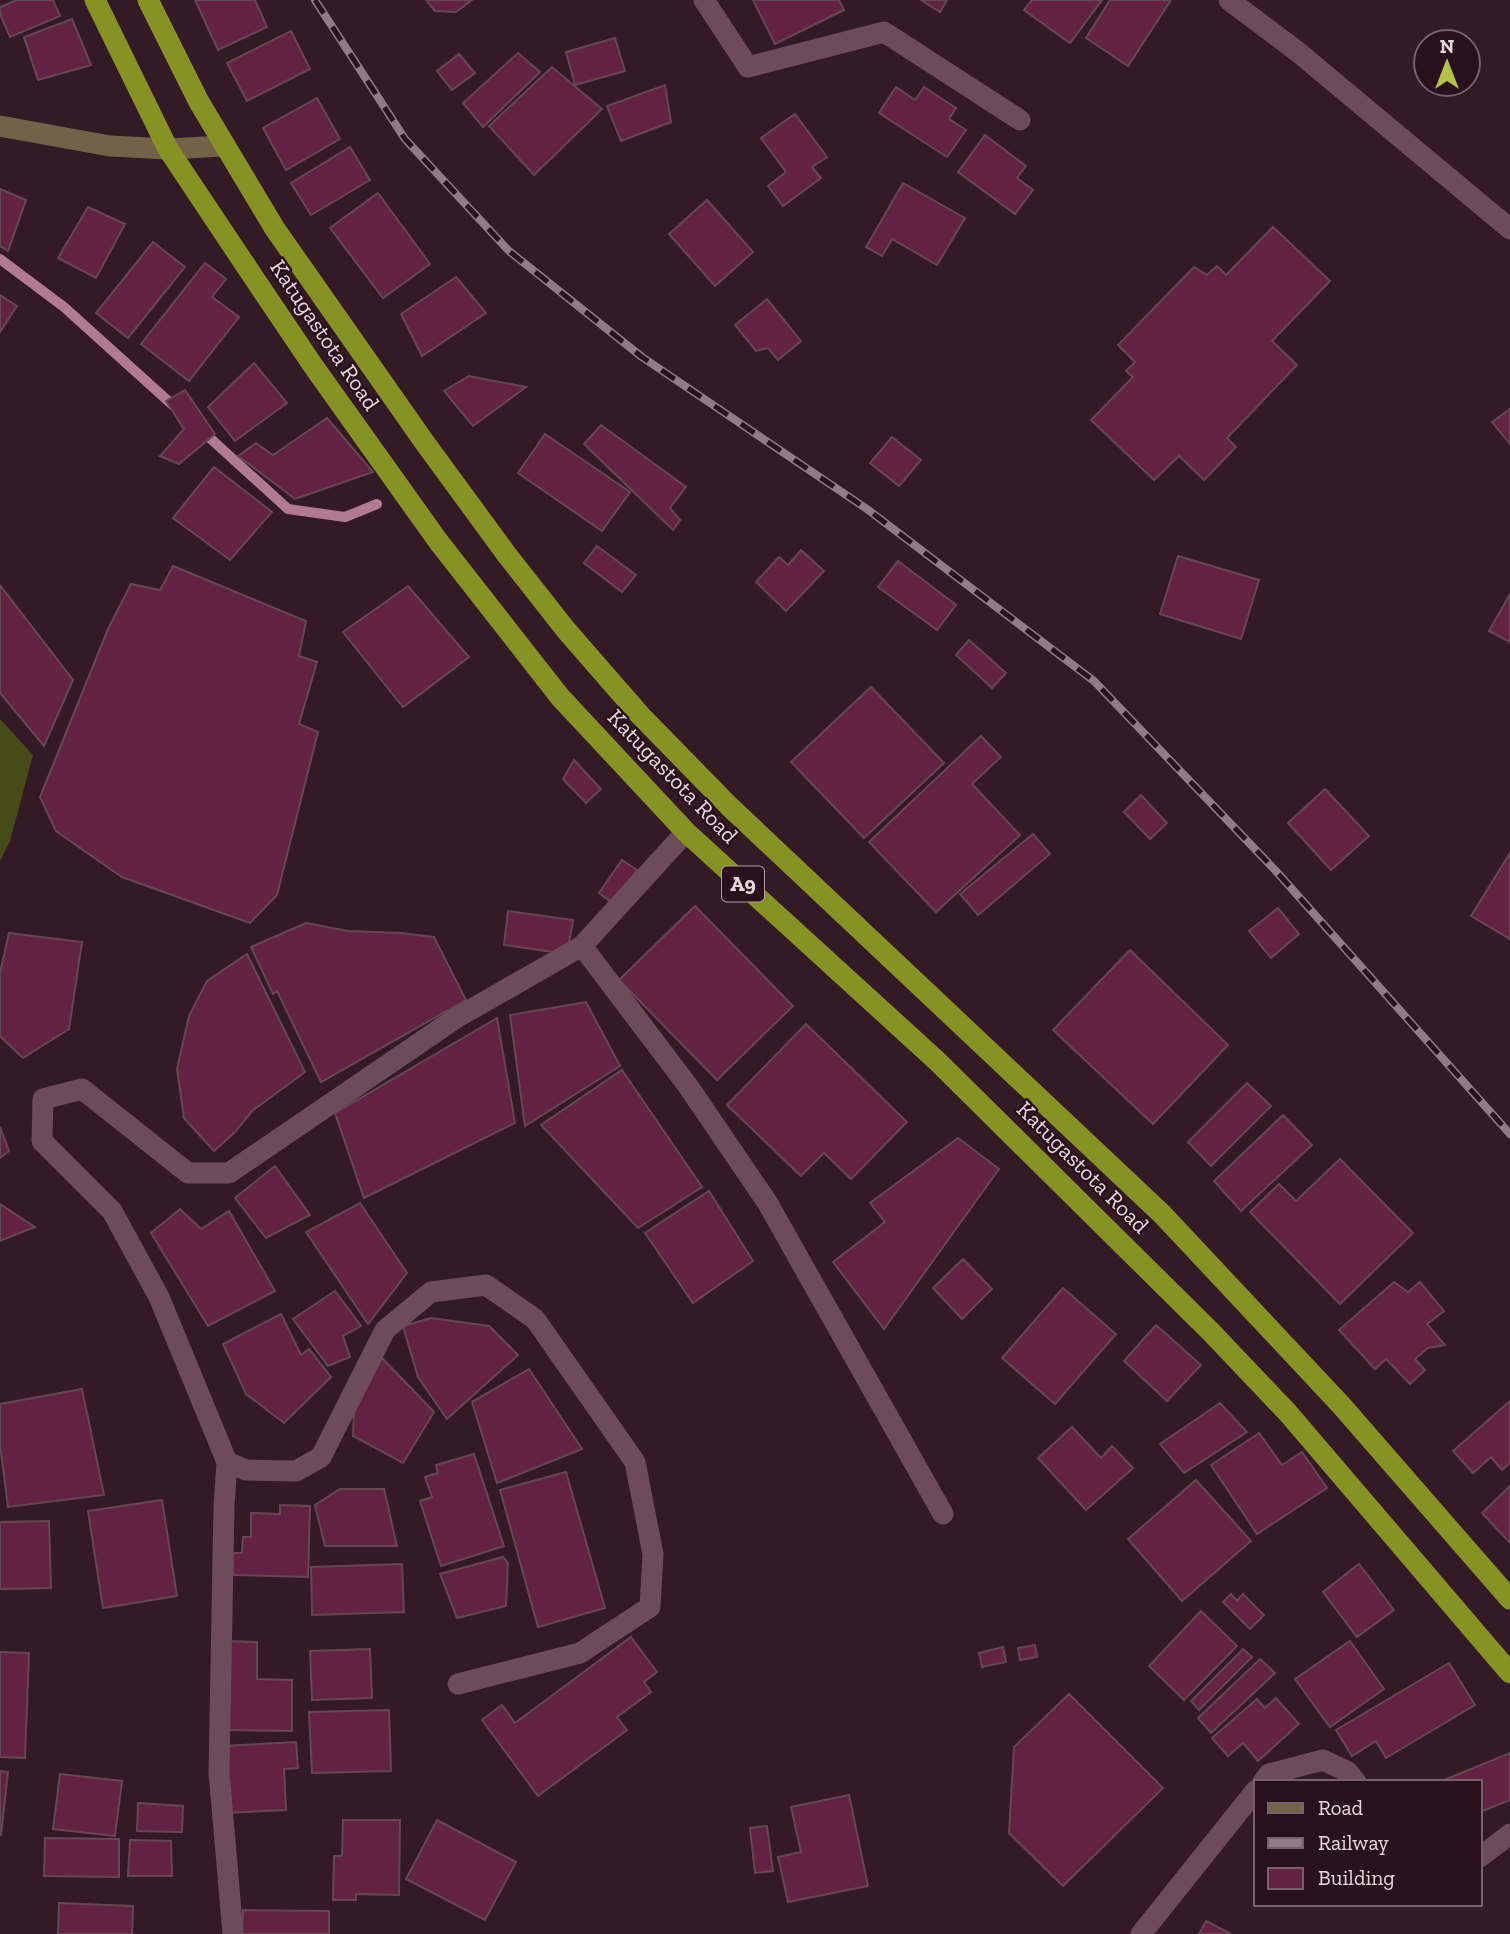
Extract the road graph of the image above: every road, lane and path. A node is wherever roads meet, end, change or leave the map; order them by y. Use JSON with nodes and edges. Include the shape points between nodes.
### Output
{"nodes":[{"id":1,"x":95,"y":0,"type":"edge"},
{"id":2,"x":148,"y":0,"type":"edge"},
{"id":3,"x":704,"y":0,"type":"edge"},
{"id":4,"x":1229,"y":0,"type":"edge"},
{"id":5,"x":1020,"y":120,"type":"dead end"},
{"id":6,"x":0,"y":126,"type":"edge"},
{"id":7,"x":224,"y":146,"type":"junction"},
{"id":8,"x":168,"y":149,"type":"junction"},
{"id":9,"x":1510,"y":229,"type":"edge"},
{"id":10,"x":686,"y":832,"type":"junction"},
{"id":11,"x":582,"y":946,"type":"junction"},
{"id":12,"x":227,"y":1462,"type":"junction"},
{"id":13,"x":943,"y":1514,"type":"dead end"},
{"id":14,"x":1510,"y":1599,"type":"edge"},
{"id":15,"x":1510,"y":1673,"type":"edge"},
{"id":16,"x":458,"y":1684,"type":"dead end"},
{"id":17,"x":1264,"y":1780,"type":"edge"},
{"id":18,"x":1354,"y":1780,"type":"edge"},
{"id":19,"x":1254,"y":1793,"type":"edge"},
{"id":20,"x":1510,"y":1834,"type":"edge"},
{"id":21,"x":1482,"y":1855,"type":"edge"},
{"id":22,"x":233,"y":1934,"type":"edge"},
{"id":23,"x":1142,"y":1934,"type":"edge"}],
"edges":[{"from":1,"to":8,"type":"highway","name":"Katugastota Road","number":"A9"},
{"from":2,"to":7,"type":"highway","name":"Katugastota Road","number":"A9"},
{"from":3,"to":5,"type":"street","via":[[748,67],[884,32]]},
{"from":4,"to":9,"type":"street"},
{"from":6,"to":8,"type":"street","via":[[110,146]]},
{"from":7,"to":8,"type":"street"},
{"from":7,"to":14,"type":"highway","name":"Katugastota Road","number":"A9","via":[[275,229],[491,533],[640,715],[729,806],[1162,1214],[1387,1455]]},
{"from":8,"to":10,"type":"highway","name":"Katugastota Road","number":"A9","via":[[438,541],[560,697]]},
{"from":10,"to":11,"type":"street"},
{"from":10,"to":15,"type":"highway","name":"Katugastota Road","number":"A9","via":[[937,1061],[1211,1332],[1297,1424]]},
{"from":11,"to":12,"type":"street","via":[[456,1018],[229,1173],[188,1173],[82,1089],[43,1099],[42,1141],[112,1211],[159,1297]]},
{"from":11,"to":13,"type":"street","via":[[768,1202]]},
{"from":12,"to":16,"type":"street","via":[[246,1470],[296,1471],[321,1457],[385,1330],[431,1292],[486,1285],[535,1319],[635,1462],[653,1554],[650,1606],[580,1653]]},
{"from":12,"to":22,"type":"street","via":[[219,1772]]},
{"from":17,"to":18,"type":"street","via":[[1269,1774],[1323,1760]]},
{"from":19,"to":23,"type":"street"},
{"from":20,"to":21,"type":"street"}]}
